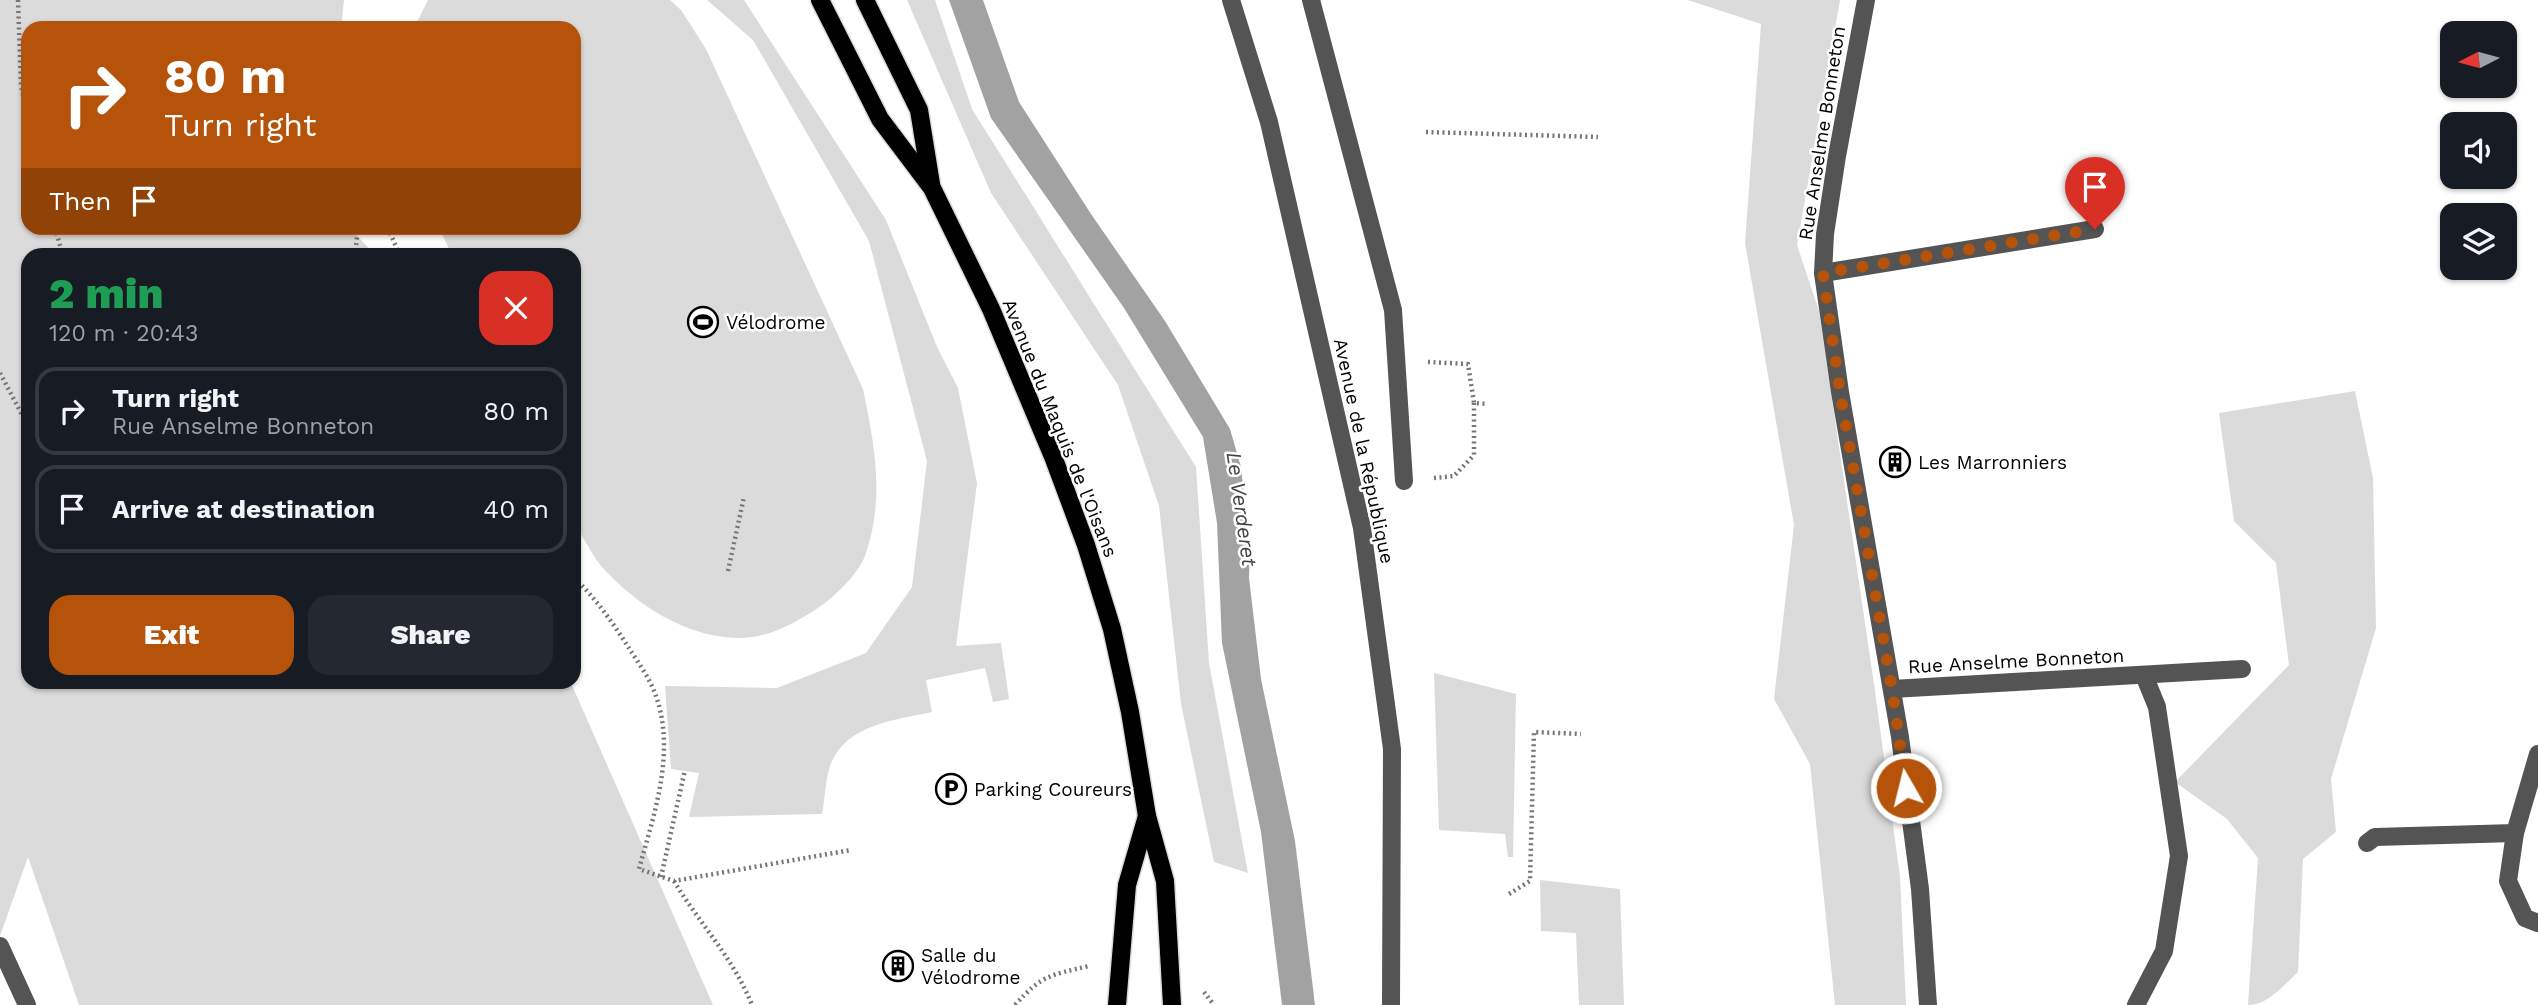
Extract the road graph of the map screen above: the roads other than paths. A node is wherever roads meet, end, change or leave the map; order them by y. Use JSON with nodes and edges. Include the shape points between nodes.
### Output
{"nodes":[{"id":1,"x":820,"y":0,"type":"edge"},
{"id":2,"x":865,"y":0,"type":"edge"},
{"id":3,"x":1231,"y":0,"type":"edge"},
{"id":4,"x":1311,"y":0,"type":"edge"},
{"id":5,"x":1866,"y":0,"type":"edge"},
{"id":6,"x":932,"y":188,"type":"junction"},
{"id":7,"x":2095,"y":229,"type":"dead end"},
{"id":8,"x":1823,"y":273,"type":"junction"},
{"id":9,"x":1404,"y":481,"type":"road end"},
{"id":10,"x":2242,"y":669,"type":"dead end"},
{"id":11,"x":2144,"y":675,"type":"junction"},
{"id":12,"x":1892,"y":689,"type":"junction"},
{"id":13,"x":2538,"y":754,"type":"edge"},
{"id":14,"x":2533,"y":792,"type":"edge"},
{"id":15,"x":1147,"y":816,"type":"junction"},
{"id":16,"x":2515,"y":833,"type":"junction"},
{"id":17,"x":2367,"y":843,"type":"dead end"},
{"id":18,"x":2538,"y":923,"type":"edge"},
{"id":19,"x":0,"y":947,"type":"edge"},
{"id":20,"x":27,"y":1005,"type":"edge"},
{"id":21,"x":1116,"y":1005,"type":"edge"},
{"id":22,"x":1172,"y":1005,"type":"edge"},
{"id":23,"x":1391,"y":1005,"type":"edge"},
{"id":24,"x":1928,"y":1005,"type":"edge"},
{"id":25,"x":2136,"y":1005,"type":"edge"}],
"edges":[{"from":1,"to":6,"type":"main road","name":"Avenue du Maquis de l'Oisans","via":[[880,119]]},
{"from":2,"to":6,"type":"main road","name":"Avenue du Maquis de l'Oisans","via":[[919,110]]},
{"from":3,"to":23,"type":"street","name":"Avenue de la République","via":[[1269,122],[1362,528],[1392,749]]},
{"from":4,"to":9,"type":"street","via":[[1393,310]]},
{"from":5,"to":8,"type":"street","name":"Rue Anselme Bonneton","via":[[1837,156]]},
{"from":6,"to":15,"type":"main road","name":"Avenue du Maquis de l'Oisans","via":[[991,309],[1086,545],[1112,629]]},
{"from":7,"to":8,"type":"street"},
{"from":8,"to":12,"type":"street","name":"Rue Anselme Bonneton"},
{"from":10,"to":11,"type":"street","name":"Rue Anselme Bonneton"},
{"from":11,"to":12,"type":"street","name":"Rue Anselme Bonneton"},
{"from":11,"to":25,"type":"street","name":"Rue Anselme Bonneton","via":[[2157,707],[2179,856],[2164,951]]},
{"from":12,"to":24,"type":"street","name":"Rue Anselme Bonneton","via":[[1920,889]]},
{"from":13,"to":14,"type":"street"},
{"from":14,"to":16,"type":"street"},
{"from":15,"to":21,"type":"main road","name":"Avenue du Maquis de l'Oisans","via":[[1127,885]]},
{"from":15,"to":22,"type":"main road","name":"Avenue du Maquis de l'Oisans","via":[[1165,881]]},
{"from":16,"to":17,"type":"street","via":[[2375,837]]},
{"from":16,"to":18,"type":"street","via":[[2508,881],[2525,918]]},
{"from":19,"to":20,"type":"street"}]}
